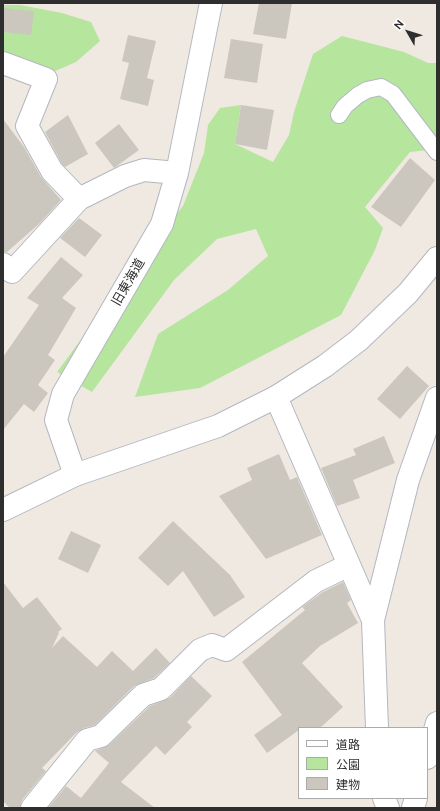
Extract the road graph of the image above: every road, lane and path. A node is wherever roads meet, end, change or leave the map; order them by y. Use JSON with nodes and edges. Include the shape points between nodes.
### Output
{"nodes":[{"id":1,"x":211,"y":3,"type":"edge"},
{"id":2,"x":3,"y":63,"type":"edge"},
{"id":3,"x":339,"y":115,"type":"dead end"},
{"id":4,"x":437,"y":152,"type":"edge"},
{"id":5,"x":177,"y":173,"type":"junction"},
{"id":6,"x":79,"y":199,"type":"junction"},
{"id":7,"x":437,"y":258,"type":"edge"},
{"id":8,"x":3,"y":264,"type":"edge"},
{"id":9,"x":276,"y":397,"type":"junction"},
{"id":10,"x":437,"y":398,"type":"edge"},
{"id":11,"x":74,"y":475,"type":"junction"},
{"id":12,"x":3,"y":510,"type":"edge"},
{"id":13,"x":349,"y":565,"type":"junction"},
{"id":14,"x":373,"y":620,"type":"junction"},
{"id":15,"x":437,"y":723,"type":"edge"},
{"id":16,"x":377,"y":727,"type":"edge"},
{"id":17,"x":428,"y":754,"type":"edge"},
{"id":18,"x":32,"y":808,"type":"edge"}],
"edges":[{"from":1,"to":5,"type":"street","name":"旧東海道"},
{"from":2,"to":6,"type":"street","via":[[46,79],[26,126],[52,171]]},
{"from":3,"to":4,"type":"lane","via":[[346,106],[367,90],[381,88],[393,94]]},
{"from":5,"to":6,"type":"street","via":[[144,170],[125,176]]},
{"from":5,"to":11,"type":"street","name":"旧東海道","via":[[162,224],[63,394],[56,420]]},
{"from":6,"to":8,"type":"street","via":[[12,272]]},
{"from":7,"to":9,"type":"street","via":[[408,293],[358,340],[325,366]]},
{"from":9,"to":11,"type":"street","via":[[218,426]]},
{"from":9,"to":13,"type":"street"},
{"from":10,"to":14,"type":"street","via":[[408,480]]},
{"from":11,"to":12,"type":"street"},
{"from":13,"to":14,"type":"street"},
{"from":13,"to":18,"type":"street","via":[[316,581],[226,650],[212,645],[200,650],[161,689],[143,695],[101,736],[86,740]]},
{"from":14,"to":16,"type":"street"},
{"from":15,"to":17,"type":"street"}]}
